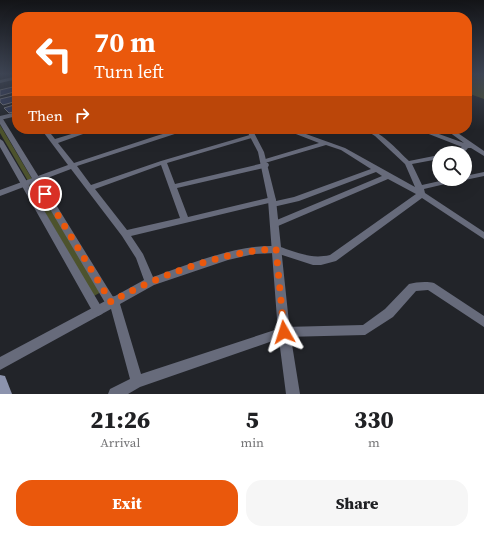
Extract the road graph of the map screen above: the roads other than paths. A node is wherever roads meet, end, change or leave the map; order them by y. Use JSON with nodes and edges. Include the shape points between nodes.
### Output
{"nodes":[{"id":1,"x":12,"y":115,"type":"edge"},
{"id":2,"x":0,"y":119,"type":"edge"},
{"id":3,"x":48,"y":134,"type":"edge"},
{"id":4,"x":79,"y":134,"type":"edge"},
{"id":5,"x":160,"y":134,"type":"edge"},
{"id":6,"x":169,"y":134,"type":"edge"},
{"id":7,"x":248,"y":134,"type":"edge"},
{"id":8,"x":252,"y":134,"type":"edge"},
{"id":9,"x":300,"y":134,"type":"edge"},
{"id":10,"x":375,"y":134,"type":"edge"},
{"id":11,"x":433,"y":134,"type":"edge"},
{"id":12,"x":456,"y":134,"type":"edge"},
{"id":13,"x":162,"y":136,"type":"junction"},
{"id":14,"x":0,"y":141,"type":"edge"},
{"id":15,"x":54,"y":142,"type":"junction"},
{"id":16,"x":326,"y":143,"type":"junction"},
{"id":17,"x":466,"y":146,"type":"edge"},
{"id":18,"x":474,"y":146,"type":"joint"},
{"id":19,"x":484,"y":154,"type":"edge"},
{"id":20,"x":432,"y":158,"type":"edge"},
{"id":21,"x":163,"y":162,"type":"junction"},
{"id":22,"x":264,"y":163,"type":"junction"},
{"id":23,"x":408,"y":163,"type":"junction"},
{"id":24,"x":73,"y":166,"type":"junction"},
{"id":25,"x":376,"y":170,"type":"junction"},
{"id":26,"x":484,"y":174,"type":"edge"},
{"id":27,"x":388,"y":176,"type":"junction"},
{"id":28,"x":472,"y":177,"type":"edge"},
{"id":29,"x":36,"y":180,"type":"junction"},
{"id":30,"x":25,"y":185,"type":"junction"},
{"id":31,"x":437,"y":186,"type":"edge"},
{"id":32,"x":172,"y":187,"type":"junction"},
{"id":33,"x":90,"y":188,"type":"junction"},
{"id":34,"x":421,"y":191,"type":"junction"},
{"id":35,"x":0,"y":193,"type":"edge"},
{"id":36,"x":273,"y":202,"type":"junction"},
{"id":37,"x":185,"y":221,"type":"junction"},
{"id":38,"x":275,"y":224,"type":"junction"},
{"id":39,"x":125,"y":234,"type":"junction"},
{"id":40,"x":484,"y":236,"type":"edge"},
{"id":41,"x":276,"y":249,"type":"junction"},
{"id":42,"x":150,"y":282,"type":"junction"},
{"id":43,"x":113,"y":302,"type":"junction"},
{"id":44,"x":98,"y":311,"type":"junction"},
{"id":45,"x":484,"y":322,"type":"edge"},
{"id":46,"x":284,"y":332,"type":"junction"},
{"id":47,"x":0,"y":364,"type":"edge"},
{"id":48,"x":0,"y":381,"type":"edge"},
{"id":49,"x":137,"y":382,"type":"junction"},
{"id":50,"x":5,"y":394,"type":"edge"},
{"id":51,"x":115,"y":394,"type":"edge"},
{"id":52,"x":293,"y":394,"type":"edge"}],
"edges":[{"from":1,"to":2,"type":"street"},
{"from":2,"to":29,"type":"street"},
{"from":3,"to":15,"type":"street"},
{"from":4,"to":15,"type":"street"},
{"from":5,"to":13,"type":"street"},
{"from":6,"to":13,"type":"street"},
{"from":7,"to":21,"type":"street"},
{"from":8,"to":22,"type":"street"},
{"from":9,"to":16,"type":"street"},
{"from":10,"to":23,"type":"street"},
{"from":11,"to":17,"type":"street"},
{"from":12,"to":18,"type":"street"},
{"from":13,"to":24,"type":"street"},
{"from":14,"to":30,"type":"street"},
{"from":15,"to":24,"type":"street"},
{"from":16,"to":22,"type":"street"},
{"from":16,"to":25,"type":"street","via":[[343,149]]},
{"from":18,"to":19,"type":"street"},
{"from":20,"to":23,"type":"street"},
{"from":21,"to":32,"type":"street"},
{"from":21,"to":33,"type":"street"},
{"from":22,"to":32,"type":"street"},
{"from":22,"to":36,"type":"street"},
{"from":23,"to":34,"type":"street"},
{"from":24,"to":29,"type":"street"},
{"from":24,"to":33,"type":"street"},
{"from":25,"to":27,"type":"street"},
{"from":25,"to":36,"type":"street","via":[[296,199]]},
{"from":26,"to":28,"type":"street"},
{"from":27,"to":34,"type":"street"},
{"from":27,"to":38,"type":"street"},
{"from":29,"to":30,"type":"street"},
{"from":29,"to":43,"type":"street"},
{"from":30,"to":35,"type":"street"},
{"from":30,"to":44,"type":"street"},
{"from":31,"to":34,"type":"street"},
{"from":32,"to":37,"type":"street"},
{"from":33,"to":39,"type":"street"},
{"from":34,"to":40,"type":"street"},
{"from":34,"to":41,"type":"street","via":[[333,258],[313,261]]},
{"from":36,"to":37,"type":"street"},
{"from":36,"to":38,"type":"street"},
{"from":37,"to":39,"type":"street"},
{"from":38,"to":41,"type":"street"},
{"from":39,"to":42,"type":"street","via":[[140,257]]},
{"from":41,"to":42,"type":"street","via":[[254,250],[228,256]]},
{"from":41,"to":46,"type":"street"},
{"from":42,"to":43,"type":"street"},
{"from":43,"to":44,"type":"street"},
{"from":43,"to":49,"type":"street"},
{"from":44,"to":47,"type":"street"},
{"from":45,"to":46,"type":"street","via":[[430,286],[413,286],[389,313],[365,330]]},
{"from":46,"to":49,"type":"street"},
{"from":46,"to":52,"type":"street"},
{"from":48,"to":50,"type":"main road"},
{"from":49,"to":51,"type":"street"}]}
